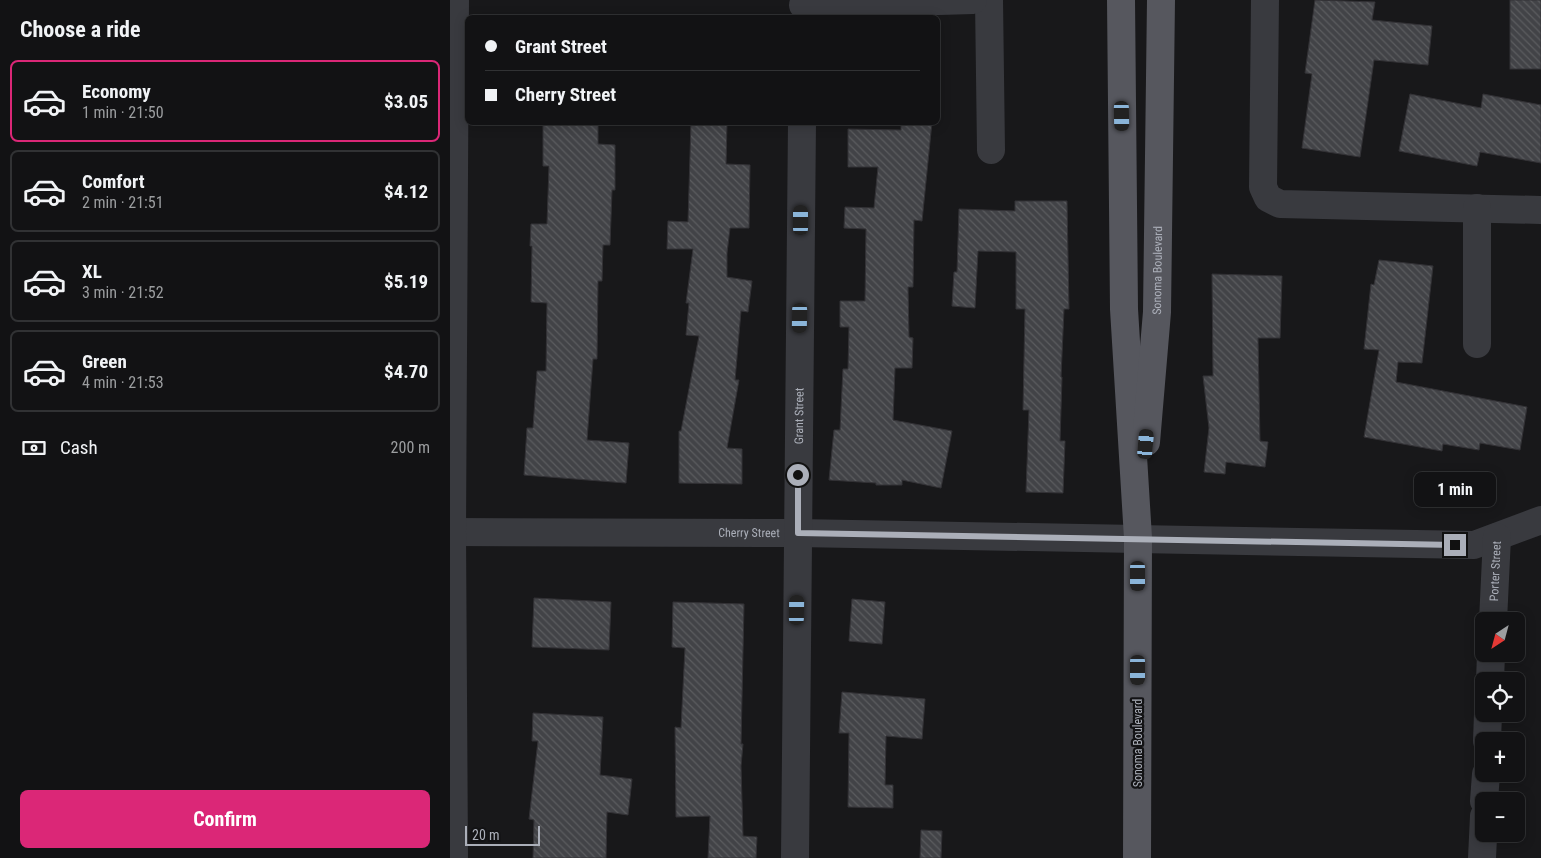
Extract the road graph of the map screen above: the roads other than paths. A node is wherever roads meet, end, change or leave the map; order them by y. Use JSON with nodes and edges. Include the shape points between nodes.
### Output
{"nodes":[{"id":1,"x":455,"y":0,"type":"edge"},
{"id":2,"x":973,"y":0,"type":"edge"},
{"id":3,"x":989,"y":0,"type":"edge"},
{"id":4,"x":1121,"y":0,"type":"edge"},
{"id":5,"x":1161,"y":0,"type":"edge"},
{"id":6,"x":1265,"y":0,"type":"edge"},
{"id":7,"x":803,"y":7,"type":"edge"},
{"id":8,"x":802,"y":125,"type":"edge"},
{"id":9,"x":991,"y":150,"type":"dead end"},
{"id":10,"x":1477,"y":208,"type":"junction"},
{"id":11,"x":1541,"y":210,"type":"edge"},
{"id":12,"x":1477,"y":344,"type":"dead end"},
{"id":13,"x":1541,"y":520,"type":"edge"},
{"id":14,"x":451,"y":532,"type":"edge"},
{"id":15,"x":798,"y":533,"type":"junction"},
{"id":16,"x":1497,"y":537,"type":"junction"},
{"id":17,"x":1138,"y":538,"type":"junction"},
{"id":18,"x":1493,"y":612,"type":"edge"},
{"id":19,"x":1483,"y":842,"type":"edge"},
{"id":20,"x":454,"y":858,"type":"edge"},
{"id":21,"x":795,"y":858,"type":"edge"},
{"id":22,"x":1137,"y":858,"type":"edge"},
{"id":23,"x":1482,"y":858,"type":"edge"}],
"edges":[{"from":1,"to":14,"type":"street"},
{"from":2,"to":7,"type":"street"},
{"from":3,"to":9,"type":"street"},
{"from":4,"to":17,"type":"main road","name":"Sonoma Boulevard","via":[[1124,309]]},
{"from":5,"to":17,"type":"main road","name":"Sonoma Boulevard","via":[[1157,312]]},
{"from":6,"to":10,"type":"street","via":[[1263,187],[1268,198],[1280,204]]},
{"from":8,"to":15,"type":"street","name":"Grant Street"},
{"from":10,"to":11,"type":"street"},
{"from":10,"to":12,"type":"street"},
{"from":13,"to":16,"type":"street","name":"Porter Street"},
{"from":14,"to":15,"type":"street","name":"Cherry Street"},
{"from":14,"to":20,"type":"street"},
{"from":15,"to":17,"type":"street","name":"Cherry Street"},
{"from":15,"to":21,"type":"street","name":"Grant Street"},
{"from":16,"to":17,"type":"street","name":"Cherry Street","via":[[1474,546]]},
{"from":16,"to":18,"type":"street","name":"Porter Street"},
{"from":17,"to":22,"type":"main road","name":"Sonoma Boulevard"},
{"from":19,"to":23,"type":"street"}]}
